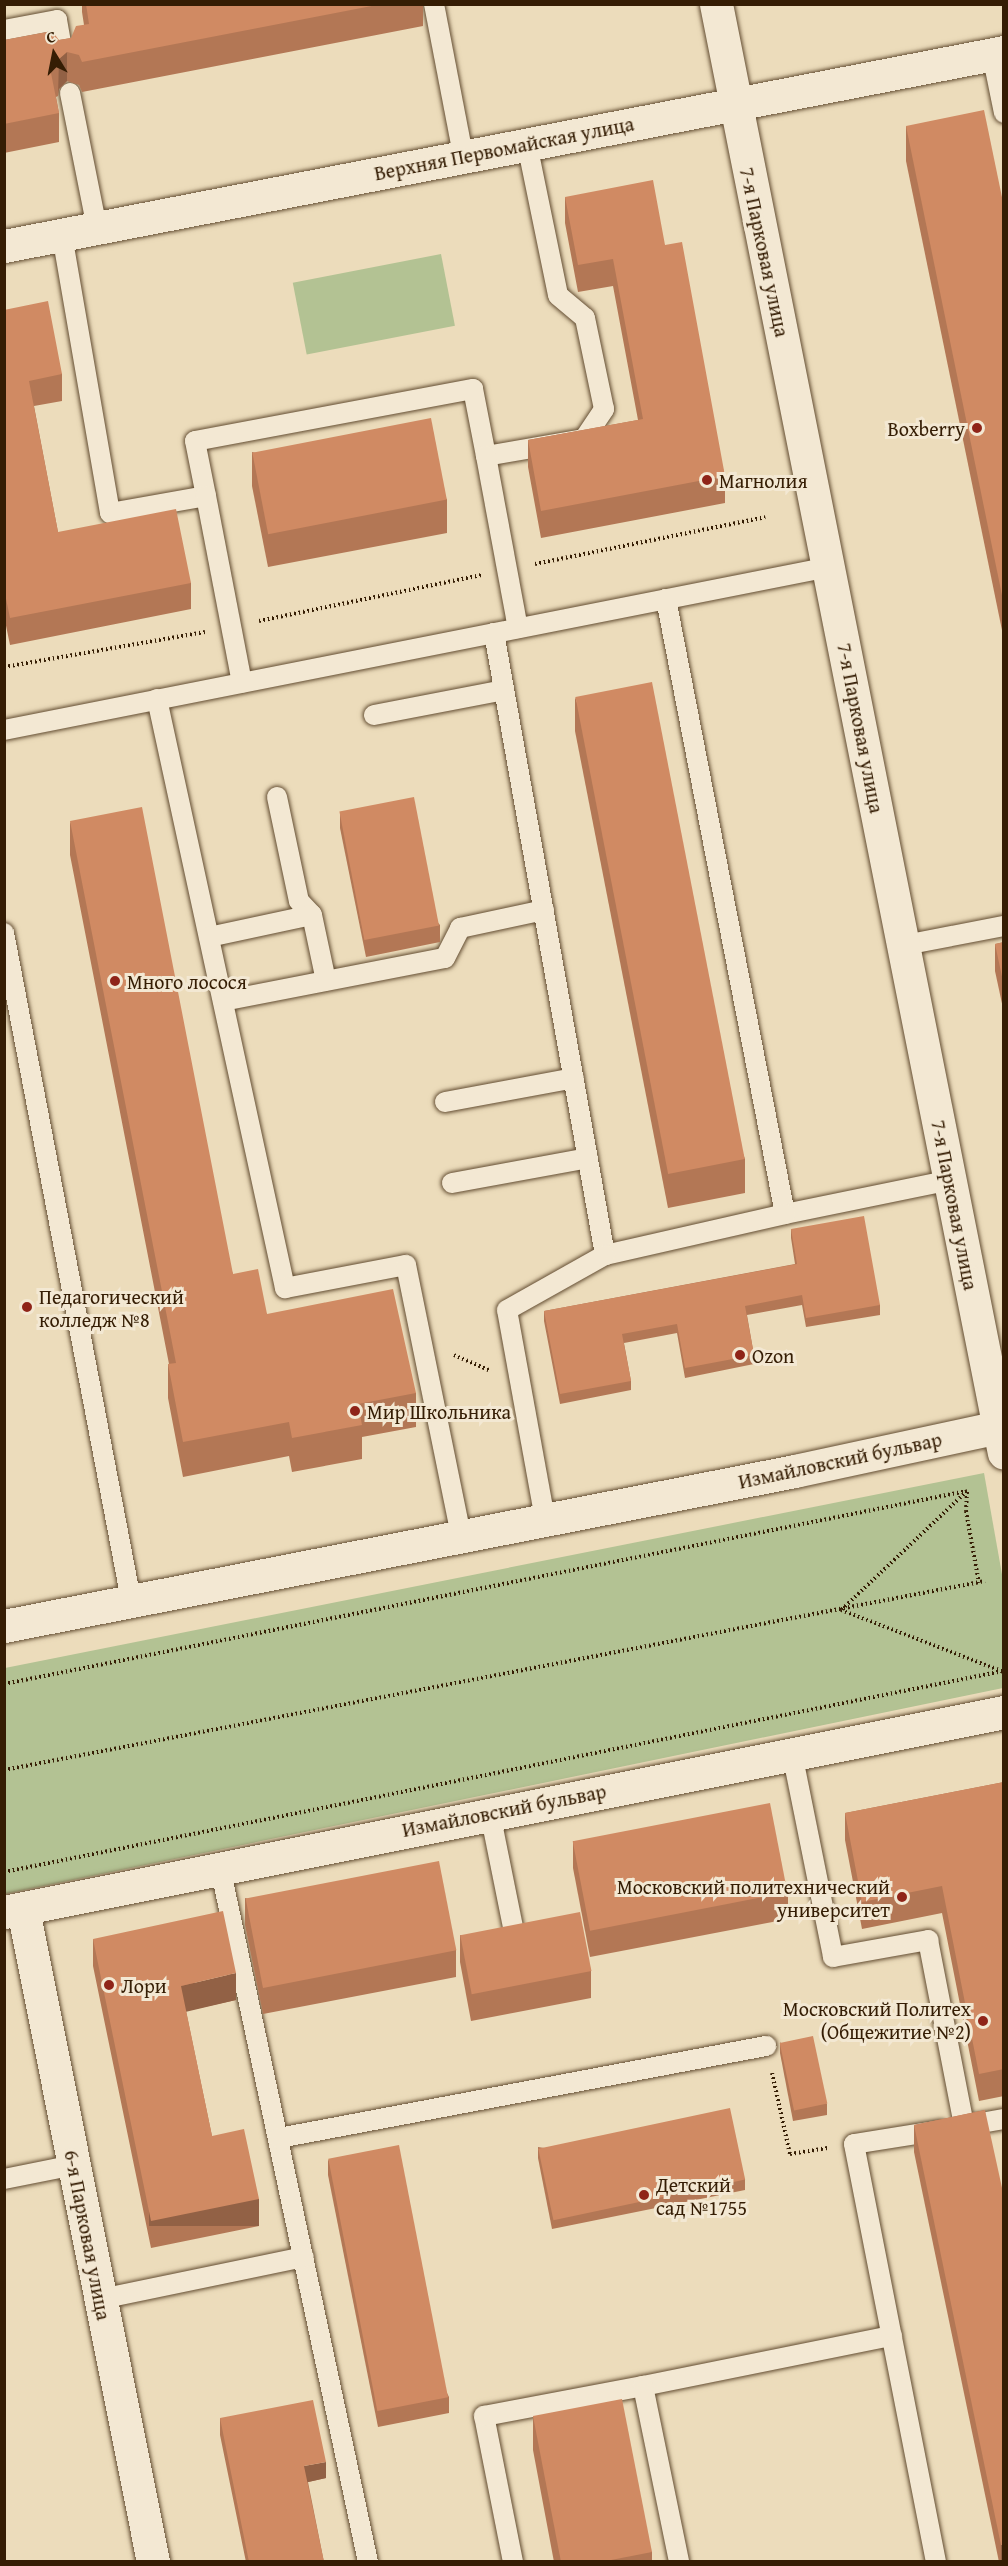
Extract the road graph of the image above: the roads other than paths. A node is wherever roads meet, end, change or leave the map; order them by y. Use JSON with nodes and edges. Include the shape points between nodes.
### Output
{"nodes":[{"id":1,"x":434,"y":4,"type":"edge"},
{"id":2,"x":716,"y":4,"type":"edge"},
{"id":3,"x":56,"y":12,"type":"edge"},
{"id":4,"x":4,"y":30,"type":"edge"},
{"id":5,"x":998,"y":53,"type":"edge"},
{"id":6,"x":64,"y":58,"type":"edge"},
{"id":7,"x":70,"y":93,"type":"edge"},
{"id":8,"x":735,"y":102,"type":"junction"},
{"id":9,"x":1004,"y":113,"type":"edge"},
{"id":10,"x":527,"y":144,"type":"junction"},
{"id":11,"x":463,"y":155,"type":"junction"},
{"id":12,"x":97,"y":228,"type":"junction"},
{"id":13,"x":62,"y":235,"type":"junction"},
{"id":14,"x":4,"y":246,"type":"edge"},
{"id":15,"x":486,"y":456,"type":"junction"},
{"id":16,"x":206,"y":496,"type":"junction"},
{"id":17,"x":829,"y":567,"type":"junction"},
{"id":18,"x":666,"y":599,"type":"junction"},
{"id":19,"x":518,"y":628,"type":"junction"},
{"id":20,"x":494,"y":633,"type":"junction"},
{"id":21,"x":242,"y":683,"type":"junction"},
{"id":22,"x":504,"y":690,"type":"junction"},
{"id":23,"x":157,"y":699,"type":"junction"},
{"id":24,"x":374,"y":715,"type":"dead end"},
{"id":25,"x":4,"y":730,"type":"edge"},
{"id":26,"x":277,"y":797,"type":"dead end"},
{"id":27,"x":544,"y":910,"type":"junction"},
{"id":28,"x":312,"y":915,"type":"junction"},
{"id":29,"x":1004,"y":926,"type":"edge"},
{"id":30,"x":4,"y":933,"type":"edge"},
{"id":31,"x":209,"y":936,"type":"junction"},
{"id":32,"x":905,"y":945,"type":"junction"},
{"id":33,"x":326,"y":981,"type":"junction"},
{"id":34,"x":223,"y":1001,"type":"junction"},
{"id":35,"x":574,"y":1078,"type":"junction"},
{"id":36,"x":445,"y":1102,"type":"dead end"},
{"id":37,"x":588,"y":1158,"type":"junction"},
{"id":38,"x":950,"y":1180,"type":"junction"},
{"id":39,"x":452,"y":1184,"type":"dead end"},
{"id":40,"x":785,"y":1214,"type":"junction"},
{"id":41,"x":605,"y":1256,"type":"junction"},
{"id":42,"x":1002,"y":1435,"type":"edge"},
{"id":43,"x":545,"y":1519,"type":"junction"},
{"id":44,"x":461,"y":1535,"type":"junction"},
{"id":45,"x":131,"y":1600,"type":"junction"},
{"id":46,"x":4,"y":1626,"type":"edge"},
{"id":47,"x":1004,"y":1712,"type":"edge"},
{"id":48,"x":792,"y":1753,"type":"junction"},
{"id":49,"x":490,"y":1813,"type":"junction"},
{"id":50,"x":220,"y":1867,"type":"junction"},
{"id":51,"x":14,"y":1911,"type":"edge"},
{"id":52,"x":513,"y":1928,"type":"edge"},
{"id":53,"x":766,"y":2046,"type":"road end"},
{"id":54,"x":1004,"y":2119,"type":"edge"},
{"id":55,"x":964,"y":2126,"type":"junction"},
{"id":56,"x":279,"y":2138,"type":"junction"},
{"id":57,"x":74,"y":2165,"type":"junction"},
{"id":58,"x":4,"y":2179,"type":"edge"},
{"id":59,"x":304,"y":2257,"type":"junction"},
{"id":60,"x":101,"y":2299,"type":"junction"},
{"id":61,"x":892,"y":2336,"type":"junction"},
{"id":62,"x":643,"y":2386,"type":"junction"},
{"id":63,"x":153,"y":2562,"type":"edge"},
{"id":64,"x":368,"y":2562,"type":"edge"},
{"id":65,"x":513,"y":2562,"type":"edge"},
{"id":66,"x":679,"y":2562,"type":"edge"},
{"id":67,"x":936,"y":2562,"type":"edge"}],
"edges":[{"from":1,"to":11,"type":"lane"},
{"from":2,"to":8,"type":"street","name":"7-я Парковая улица"},
{"from":3,"to":4,"type":"lane"},
{"from":3,"to":6,"type":"lane"},
{"from":5,"to":8,"type":"street","name":"Верхняя Первомайская улица"},
{"from":5,"to":9,"type":"lane"},
{"from":7,"to":12,"type":"lane"},
{"from":8,"to":10,"type":"street","name":"Верхняя Первомайская улица"},
{"from":8,"to":17,"type":"street","name":"7-я Парковая улица"},
{"from":10,"to":11,"type":"street","name":"Верхняя Первомайская улица"},
{"from":10,"to":15,"type":"lane","via":[[558,295],[585,318],[604,409],[584,439]]},
{"from":11,"to":12,"type":"street","name":"Верхняя Первомайская улица"},
{"from":12,"to":13,"type":"street","name":"Верхняя Первомайская улица"},
{"from":13,"to":14,"type":"street","name":"Верхняя Первомайская улица"},
{"from":13,"to":16,"type":"lane","via":[[110,513]]},
{"from":15,"to":16,"type":"lane","via":[[473,389],[195,441]]},
{"from":15,"to":19,"type":"lane"},
{"from":16,"to":21,"type":"lane"},
{"from":17,"to":18,"type":"lane"},
{"from":17,"to":32,"type":"street","name":"7-я Парковая улица"},
{"from":18,"to":19,"type":"lane"},
{"from":18,"to":40,"type":"lane"},
{"from":19,"to":20,"type":"lane"},
{"from":20,"to":21,"type":"lane"},
{"from":20,"to":22,"type":"lane"},
{"from":21,"to":23,"type":"lane"},
{"from":22,"to":24,"type":"lane"},
{"from":22,"to":27,"type":"lane"},
{"from":23,"to":25,"type":"lane"},
{"from":23,"to":31,"type":"lane"},
{"from":26,"to":28,"type":"lane","via":[[299,901]]},
{"from":27,"to":33,"type":"lane","via":[[460,928],[445,958]]},
{"from":27,"to":35,"type":"lane"},
{"from":28,"to":31,"type":"lane"},
{"from":28,"to":33,"type":"lane"},
{"from":29,"to":32,"type":"lane"},
{"from":30,"to":45,"type":"lane"},
{"from":31,"to":34,"type":"lane"},
{"from":32,"to":38,"type":"street","name":"7-я Парковая улица"},
{"from":33,"to":34,"type":"lane"},
{"from":34,"to":44,"type":"lane","via":[[285,1288],[406,1265]]},
{"from":35,"to":36,"type":"lane"},
{"from":35,"to":37,"type":"lane"},
{"from":37,"to":39,"type":"lane"},
{"from":37,"to":41,"type":"lane"},
{"from":38,"to":40,"type":"lane"},
{"from":38,"to":42,"type":"street","name":"7-я Парковая улица"},
{"from":40,"to":41,"type":"lane"},
{"from":41,"to":43,"type":"lane","via":[[507,1310]]},
{"from":42,"to":43,"type":"street","name":"Измайловский бульвар"},
{"from":43,"to":44,"type":"street","name":"Измайловский бульвар"},
{"from":44,"to":45,"type":"street","name":"Измайловский бульвар"},
{"from":45,"to":46,"type":"street","name":"Измайловский бульвар"},
{"from":47,"to":48,"type":"street","name":"Измайловский бульвар"},
{"from":48,"to":49,"type":"street","name":"Измайловский бульвар"},
{"from":48,"to":55,"type":"lane","via":[[833,1957],[928,1940]]},
{"from":49,"to":50,"type":"street","name":"Измайловский бульвар"},
{"from":49,"to":52,"type":"lane"},
{"from":50,"to":51,"type":"street","name":"Измайловский бульвар"},
{"from":50,"to":56,"type":"lane"},
{"from":51,"to":57,"type":"street","name":"6-я Парковая улица"},
{"from":53,"to":56,"type":"lane"},
{"from":54,"to":55,"type":"lane"},
{"from":55,"to":61,"type":"lane","via":[[854,2144]]},
{"from":56,"to":59,"type":"lane"},
{"from":57,"to":58,"type":"lane"},
{"from":57,"to":60,"type":"street","name":"6-я Парковая улица"},
{"from":59,"to":60,"type":"lane"},
{"from":59,"to":64,"type":"lane"},
{"from":60,"to":63,"type":"street","name":"6-я Парковая улица"},
{"from":61,"to":62,"type":"lane"},
{"from":61,"to":67,"type":"lane"},
{"from":62,"to":65,"type":"lane","via":[[484,2416]]},
{"from":62,"to":66,"type":"lane"}]}
